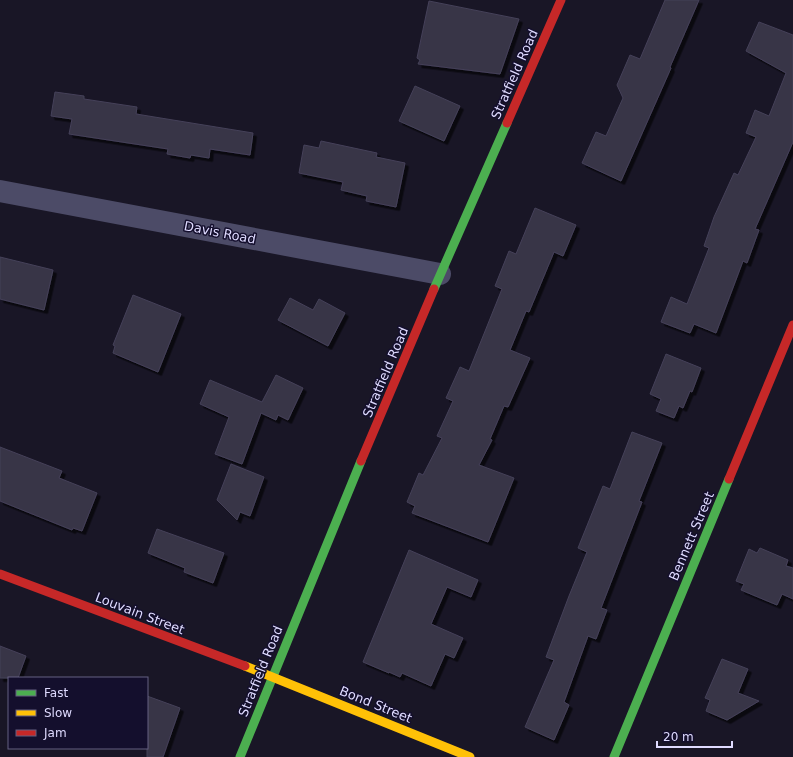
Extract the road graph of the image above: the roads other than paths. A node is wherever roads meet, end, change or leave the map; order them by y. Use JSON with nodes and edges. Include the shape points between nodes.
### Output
{"nodes":[{"id":1,"x":561,"y":0,"type":"edge"},
{"id":2,"x":0,"y":191,"type":"edge"},
{"id":3,"x":440,"y":274,"type":"junction"},
{"id":4,"x":793,"y":325,"type":"edge"},
{"id":5,"x":0,"y":574,"type":"edge"},
{"id":6,"x":272,"y":676,"type":"junction"},
{"id":7,"x":240,"y":757,"type":"edge"},
{"id":8,"x":470,"y":757,"type":"edge"},
{"id":9,"x":614,"y":757,"type":"edge"}],
"edges":[{"from":1,"to":3,"type":"street","name":"Stratfield Road"},
{"from":2,"to":3,"type":"street","name":"Davis Road"},
{"from":3,"to":6,"type":"street","name":"Stratfield Road"},
{"from":4,"to":9,"type":"street","name":"Bennett Street"},
{"from":5,"to":6,"type":"street","name":"Louvain Street"},
{"from":6,"to":7,"type":"street","name":"Stratfield Road"},
{"from":6,"to":8,"type":"street","name":"Bond Street"}]}
